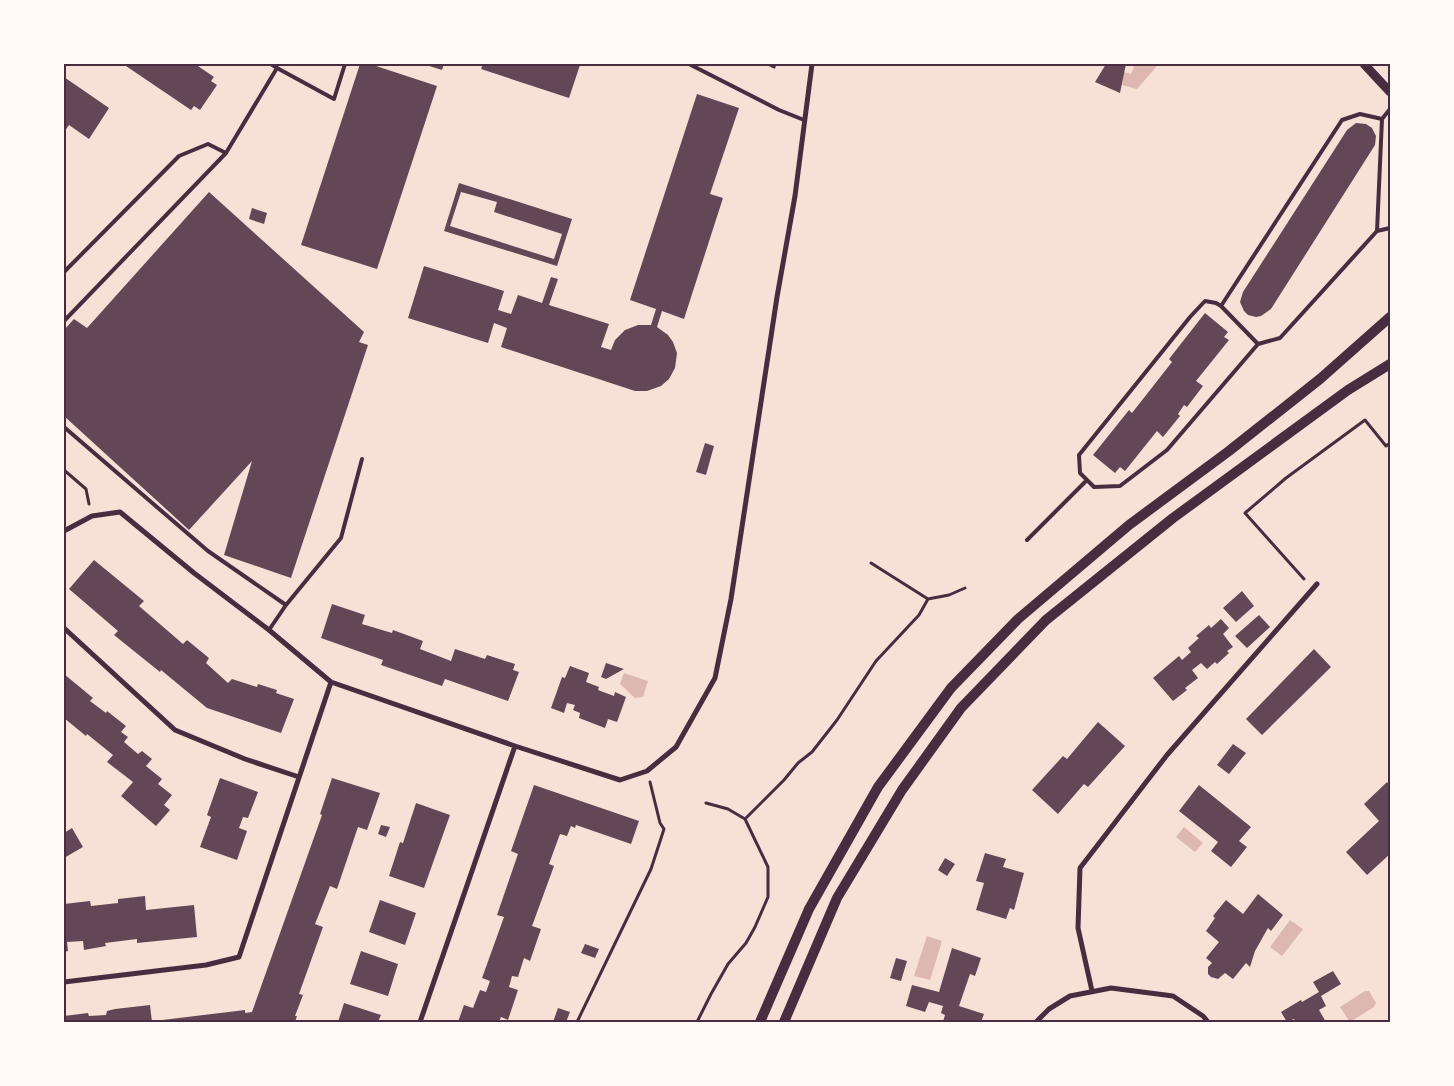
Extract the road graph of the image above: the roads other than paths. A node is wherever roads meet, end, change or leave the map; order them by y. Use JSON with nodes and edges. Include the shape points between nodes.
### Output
{"nodes":[{"id":1,"x":271,"y":64,"type":"edge"},
{"id":2,"x":345,"y":64,"type":"edge"},
{"id":3,"x":689,"y":64,"type":"edge"},
{"id":4,"x":812,"y":64,"type":"edge"},
{"id":5,"x":1364,"y":64,"type":"edge"},
{"id":6,"x":277,"y":68,"type":"junction"},
{"id":7,"x":1390,"y":92,"type":"edge"},
{"id":8,"x":1390,"y":109,"type":"edge"},
{"id":9,"x":1382,"y":119,"type":"junction"},
{"id":10,"x":804,"y":120,"type":"junction"},
{"id":11,"x":226,"y":153,"type":"junction"},
{"id":12,"x":1390,"y":228,"type":"edge"},
{"id":13,"x":1377,"y":231,"type":"junction"},
{"id":14,"x":64,"y":272,"type":"edge"},
{"id":15,"x":1221,"y":306,"type":"junction"},
{"id":16,"x":1390,"y":317,"type":"edge"},
{"id":17,"x":64,"y":321,"type":"edge"},
{"id":18,"x":1258,"y":344,"type":"junction"},
{"id":19,"x":1390,"y":364,"type":"edge"},
{"id":20,"x":64,"y":428,"type":"edge"},
{"id":21,"x":362,"y":459,"type":"dead end"},
{"id":22,"x":1087,"y":480,"type":"junction"},
{"id":23,"x":64,"y":531,"type":"edge"},
{"id":24,"x":1027,"y":540,"type":"dead end"},
{"id":25,"x":1317,"y":584,"type":"dead end"},
{"id":26,"x":286,"y":605,"type":"junction"},
{"id":27,"x":64,"y":628,"type":"edge"},
{"id":28,"x":268,"y":630,"type":"junction"},
{"id":29,"x":331,"y":682,"type":"junction"},
{"id":30,"x":515,"y":746,"type":"junction"},
{"id":31,"x":299,"y":777,"type":"junction"},
{"id":32,"x":64,"y":982,"type":"edge"},
{"id":33,"x":1092,"y":991,"type":"junction"},
{"id":34,"x":420,"y":1022,"type":"edge"},
{"id":35,"x":760,"y":1022,"type":"edge"},
{"id":36,"x":784,"y":1022,"type":"edge"},
{"id":37,"x":1036,"y":1022,"type":"edge"},
{"id":38,"x":1208,"y":1022,"type":"edge"}],
"edges":[{"from":1,"to":6,"type":"lane"},
{"from":2,"to":6,"type":"lane","via":[[334,99]]},
{"from":3,"to":10,"type":"lane"},
{"from":4,"to":10,"type":"street"},
{"from":5,"to":7,"type":"street"},
{"from":6,"to":11,"type":"lane"},
{"from":8,"to":9,"type":"lane"},
{"from":9,"to":13,"type":"lane"},
{"from":9,"to":15,"type":"lane","via":[[1360,114],[1342,120]]},
{"from":10,"to":30,"type":"street","via":[[795,196],[731,599],[715,678],[676,747],[647,771],[620,780]]},
{"from":11,"to":14,"type":"lane","via":[[208,144],[179,156]]},
{"from":11,"to":17,"type":"lane"},
{"from":12,"to":13,"type":"lane"},
{"from":13,"to":18,"type":"lane","via":[[1280,338]]},
{"from":15,"to":18,"type":"lane"},
{"from":15,"to":22,"type":"lane","via":[[1210,301],[1202,303],[1079,455],[1080,473]]},
{"from":16,"to":35,"type":"main road","via":[[1320,379],[1230,451],[1129,525],[1018,619],[950,688],[878,787],[809,909]]},
{"from":18,"to":22,"type":"lane","via":[[1167,450],[1120,486],[1094,488]]},
{"from":19,"to":36,"type":"main road","via":[[1348,390],[1165,524],[1046,620],[961,708],[902,790],[837,898]]},
{"from":20,"to":26,"type":"lane","via":[[208,552]]},
{"from":21,"to":26,"type":"lane","via":[[341,538]]},
{"from":22,"to":24,"type":"lane"},
{"from":23,"to":28,"type":"street","via":[[92,516],[120,512]]},
{"from":25,"to":33,"type":"street","via":[[1166,755],[1080,868],[1078,928]]},
{"from":26,"to":28,"type":"lane"},
{"from":27,"to":31,"type":"street","via":[[175,730]]},
{"from":28,"to":29,"type":"street"},
{"from":29,"to":30,"type":"street"},
{"from":29,"to":31,"type":"street"},
{"from":30,"to":34,"type":"street"},
{"from":31,"to":32,"type":"street","via":[[240,957],[206,965]]},
{"from":33,"to":37,"type":"street","via":[[1070,996]]},
{"from":33,"to":38,"type":"street","via":[[1111,988],[1173,996]]}]}
